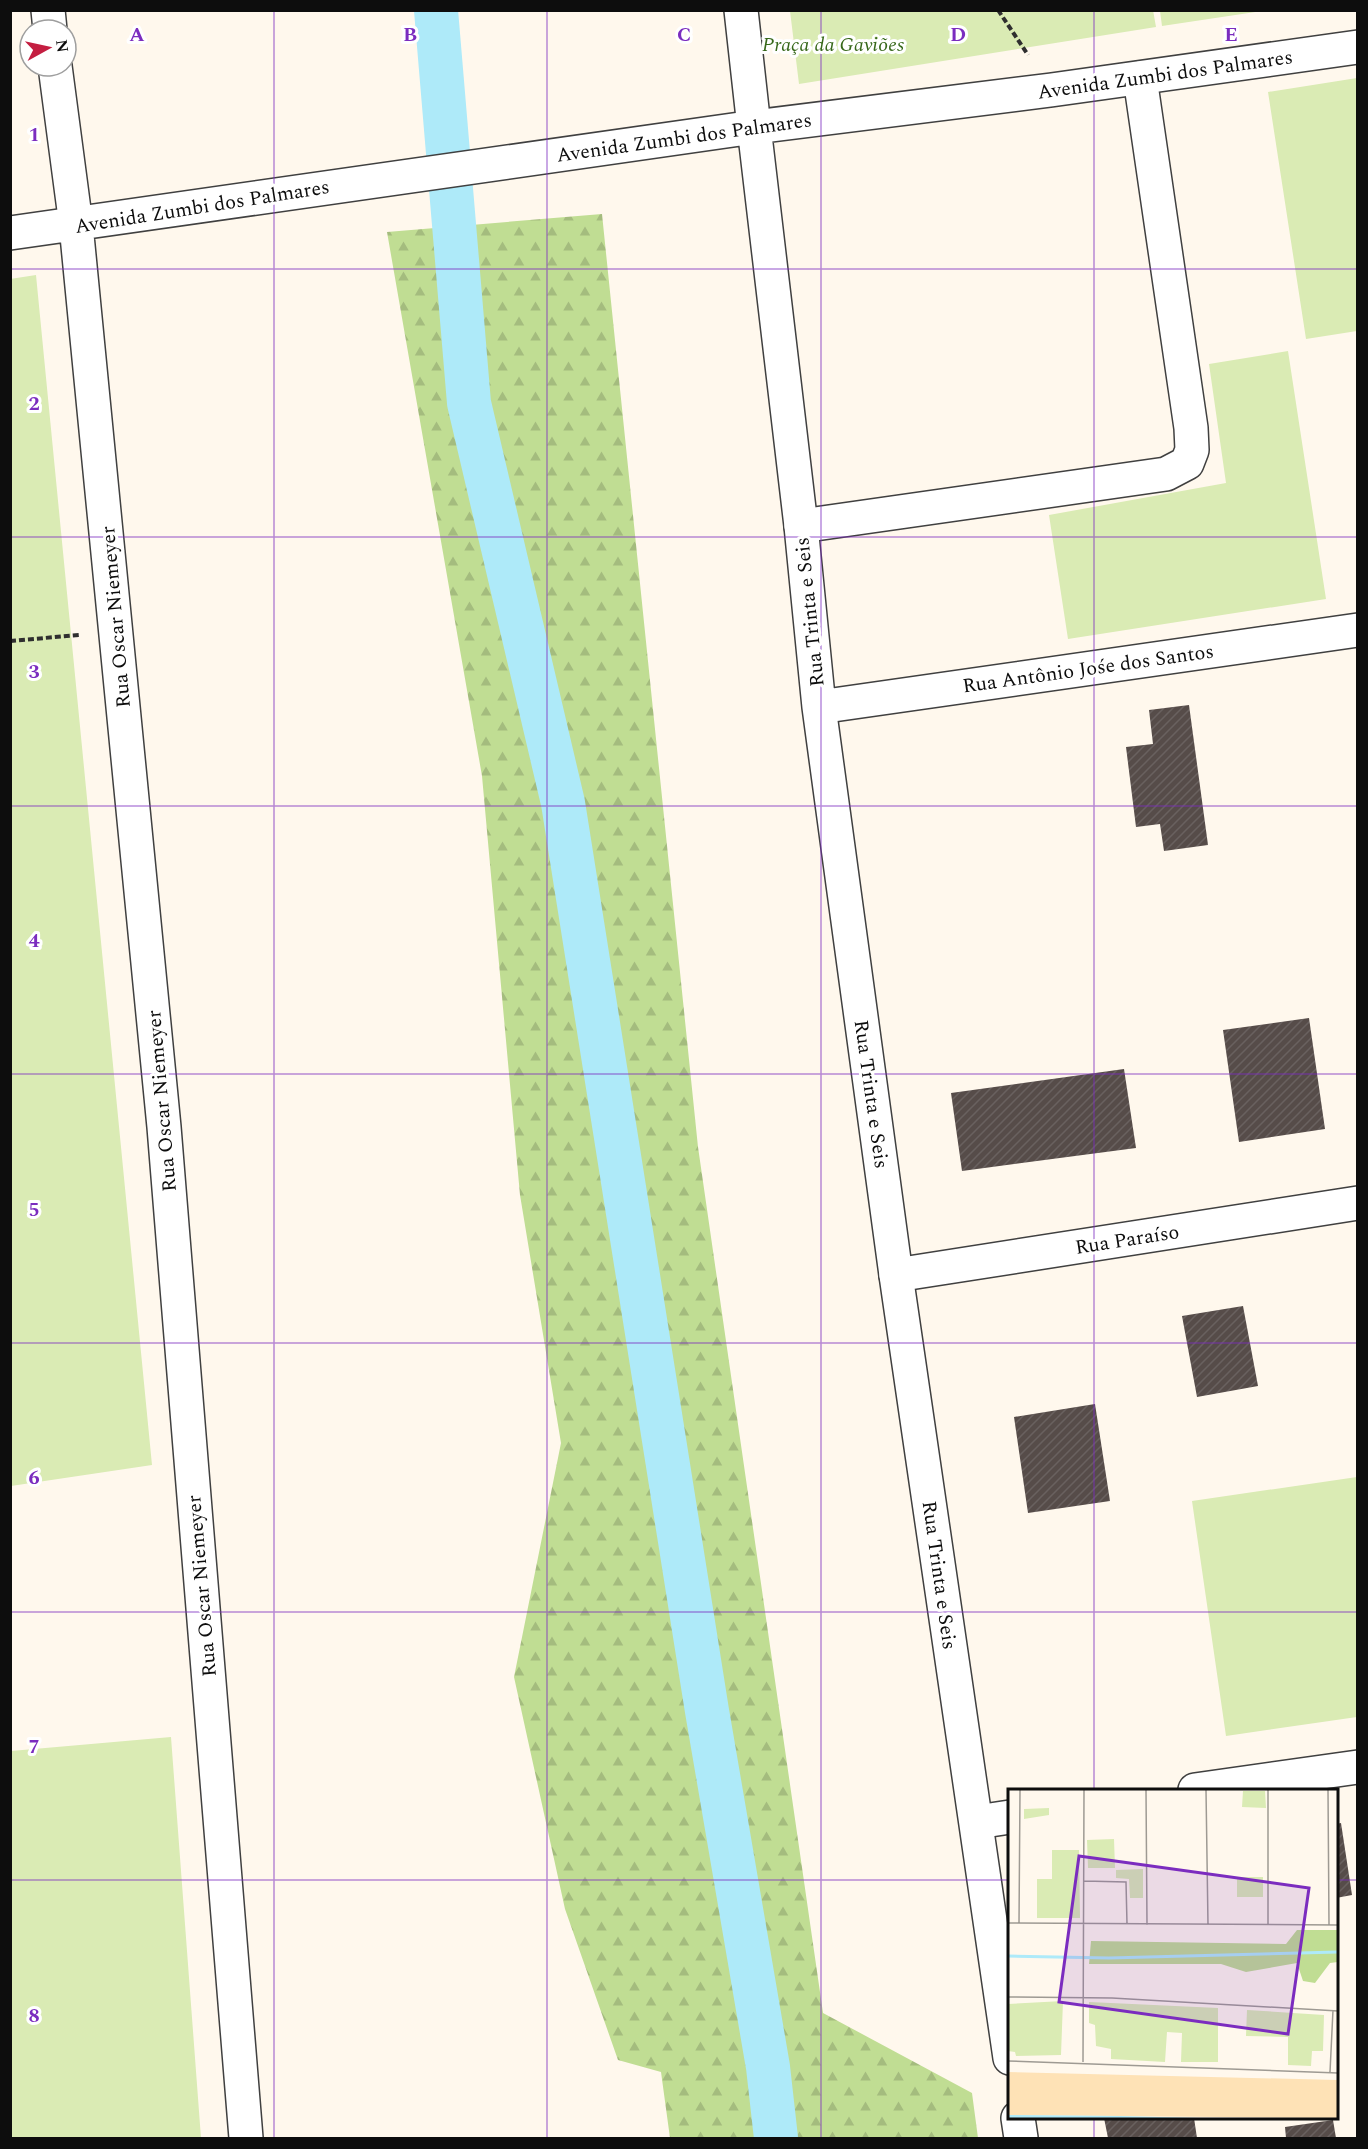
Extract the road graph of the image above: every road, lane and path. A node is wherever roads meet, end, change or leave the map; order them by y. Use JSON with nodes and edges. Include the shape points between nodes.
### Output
{"nodes":[{"id":1,"x":741,"y":10,"type":"edge"},
{"id":2,"x":998,"y":10,"type":"edge"},
{"id":3,"x":1358,"y":47,"type":"edge"},
{"id":4,"x":57,"y":78,"type":"edge"},
{"id":5,"x":1140,"y":78,"type":"junction"},
{"id":6,"x":1051,"y":90,"type":"junction"},
{"id":7,"x":754,"y":127,"type":"junction"},
{"id":8,"x":76,"y":225,"type":"junction"},
{"id":9,"x":10,"y":233,"type":"edge"},
{"id":10,"x":801,"y":526,"type":"junction"},
{"id":11,"x":1358,"y":630,"type":"edge"},
{"id":12,"x":116,"y":631,"type":"junction"},
{"id":13,"x":10,"y":641,"type":"edge"},
{"id":14,"x":819,"y":707,"type":"junction"},
{"id":15,"x":1358,"y":1203,"type":"edge"},
{"id":16,"x":896,"y":1275,"type":"junction"},
{"id":17,"x":1358,"y":1767,"type":"edge"},
{"id":18,"x":1209,"y":1789,"type":"edge"},
{"id":19,"x":1008,"y":1817,"type":"edge"},
{"id":20,"x":977,"y":1822,"type":"junction"},
{"id":21,"x":1008,"y":2044,"type":"edge"},
{"id":22,"x":1018,"y":2119,"type":"edge"},
{"id":23,"x":246,"y":2139,"type":"edge"},
{"id":24,"x":1021,"y":2139,"type":"edge"}],
"edges":[{"from":1,"to":7,"type":"street","name":"Rua Trinta e Seis"},
{"from":2,"to":6,"type":"path"},
{"from":3,"to":5,"type":"street","name":"Avenida Zumbi dos Palmares"},
{"from":4,"to":8,"type":"street","name":"Rua Oscar Niemeyer"},
{"from":5,"to":6,"type":"street","name":"Avenida Zumbi dos Palmares"},
{"from":5,"to":10,"type":"street","via":[[1191,428],[1192,450],[1187,463],[1166,474]]},
{"from":6,"to":7,"type":"street","name":"Avenida Zumbi dos Palmares"},
{"from":7,"to":8,"type":"street","name":"Avenida Zumbi dos Palmares"},
{"from":7,"to":10,"type":"street","name":"Rua Trinta e Seis"},
{"from":8,"to":9,"type":"street","name":"Avenida Zumbi dos Palmares"},
{"from":8,"to":12,"type":"street","name":"Rua Oscar Niemeyer"},
{"from":10,"to":14,"type":"street","name":"Rua Trinta e Seis"},
{"from":11,"to":14,"type":"street","name":"Rua Antônio Jośe dos Santos"},
{"from":12,"to":13,"type":"path"},
{"from":12,"to":23,"type":"street","name":"Rua Oscar Niemeyer","via":[[164,1127]]},
{"from":14,"to":16,"type":"street","name":"Rua Trinta e Seis"},
{"from":15,"to":16,"type":"street","name":"Rua Paraíso"},
{"from":16,"to":20,"type":"street","name":"Rua Trinta e Seis"},
{"from":17,"to":18,"type":"street"},
{"from":19,"to":20,"type":"street"},
{"from":20,"to":21,"type":"street","name":"Rua Trinta e Seis"},
{"from":22,"to":24,"type":"street"}]}
